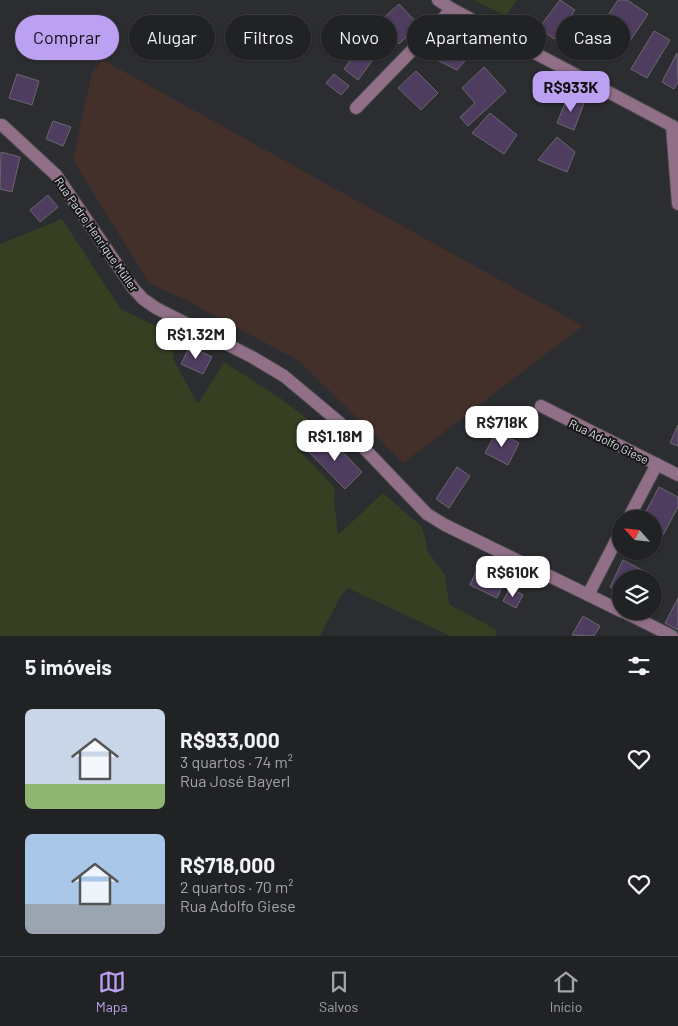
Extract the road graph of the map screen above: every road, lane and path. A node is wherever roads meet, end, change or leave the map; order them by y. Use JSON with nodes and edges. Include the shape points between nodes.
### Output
{"nodes":[{"id":1,"x":438,"y":0,"type":"edge"},
{"id":2,"x":452,"y":9,"type":"junction"},
{"id":3,"x":356,"y":108,"type":"dead end"},
{"id":4,"x":2,"y":125,"type":"dead end"},
{"id":5,"x":675,"y":128,"type":"edge"},
{"id":6,"x":678,"y":204,"type":"edge"},
{"id":7,"x":541,"y":406,"type":"dead end"},
{"id":8,"x":657,"y":464,"type":"junction"},
{"id":9,"x":678,"y":475,"type":"edge"},
{"id":10,"x":633,"y":510,"type":"edge"},
{"id":11,"x":612,"y":549,"type":"edge"},
{"id":12,"x":588,"y":595,"type":"junction"},
{"id":13,"x":612,"y":607,"type":"edge"},
{"id":14,"x":639,"y":620,"type":"edge"},
{"id":15,"x":672,"y":636,"type":"edge"}],
"edges":[{"from":1,"to":2,"type":"street"},
{"from":2,"to":3,"type":"street"},
{"from":2,"to":5,"type":"street"},
{"from":4,"to":12,"type":"street","name":"Rua Padre Henrique Müller","via":[[56,175],[143,299],[270,366],[299,387],[339,422],[427,514]]},
{"from":5,"to":6,"type":"street"},
{"from":7,"to":8,"type":"street","name":"Rua Adolfo Giese"},
{"from":8,"to":9,"type":"street","name":"Rua Adolfo Giese"},
{"from":8,"to":10,"type":"street"},
{"from":11,"to":12,"type":"street"},
{"from":12,"to":13,"type":"street","name":"Rua Padre Henrique Müller"},
{"from":14,"to":15,"type":"street","name":"Rua Padre Henrique Müller"}]}
